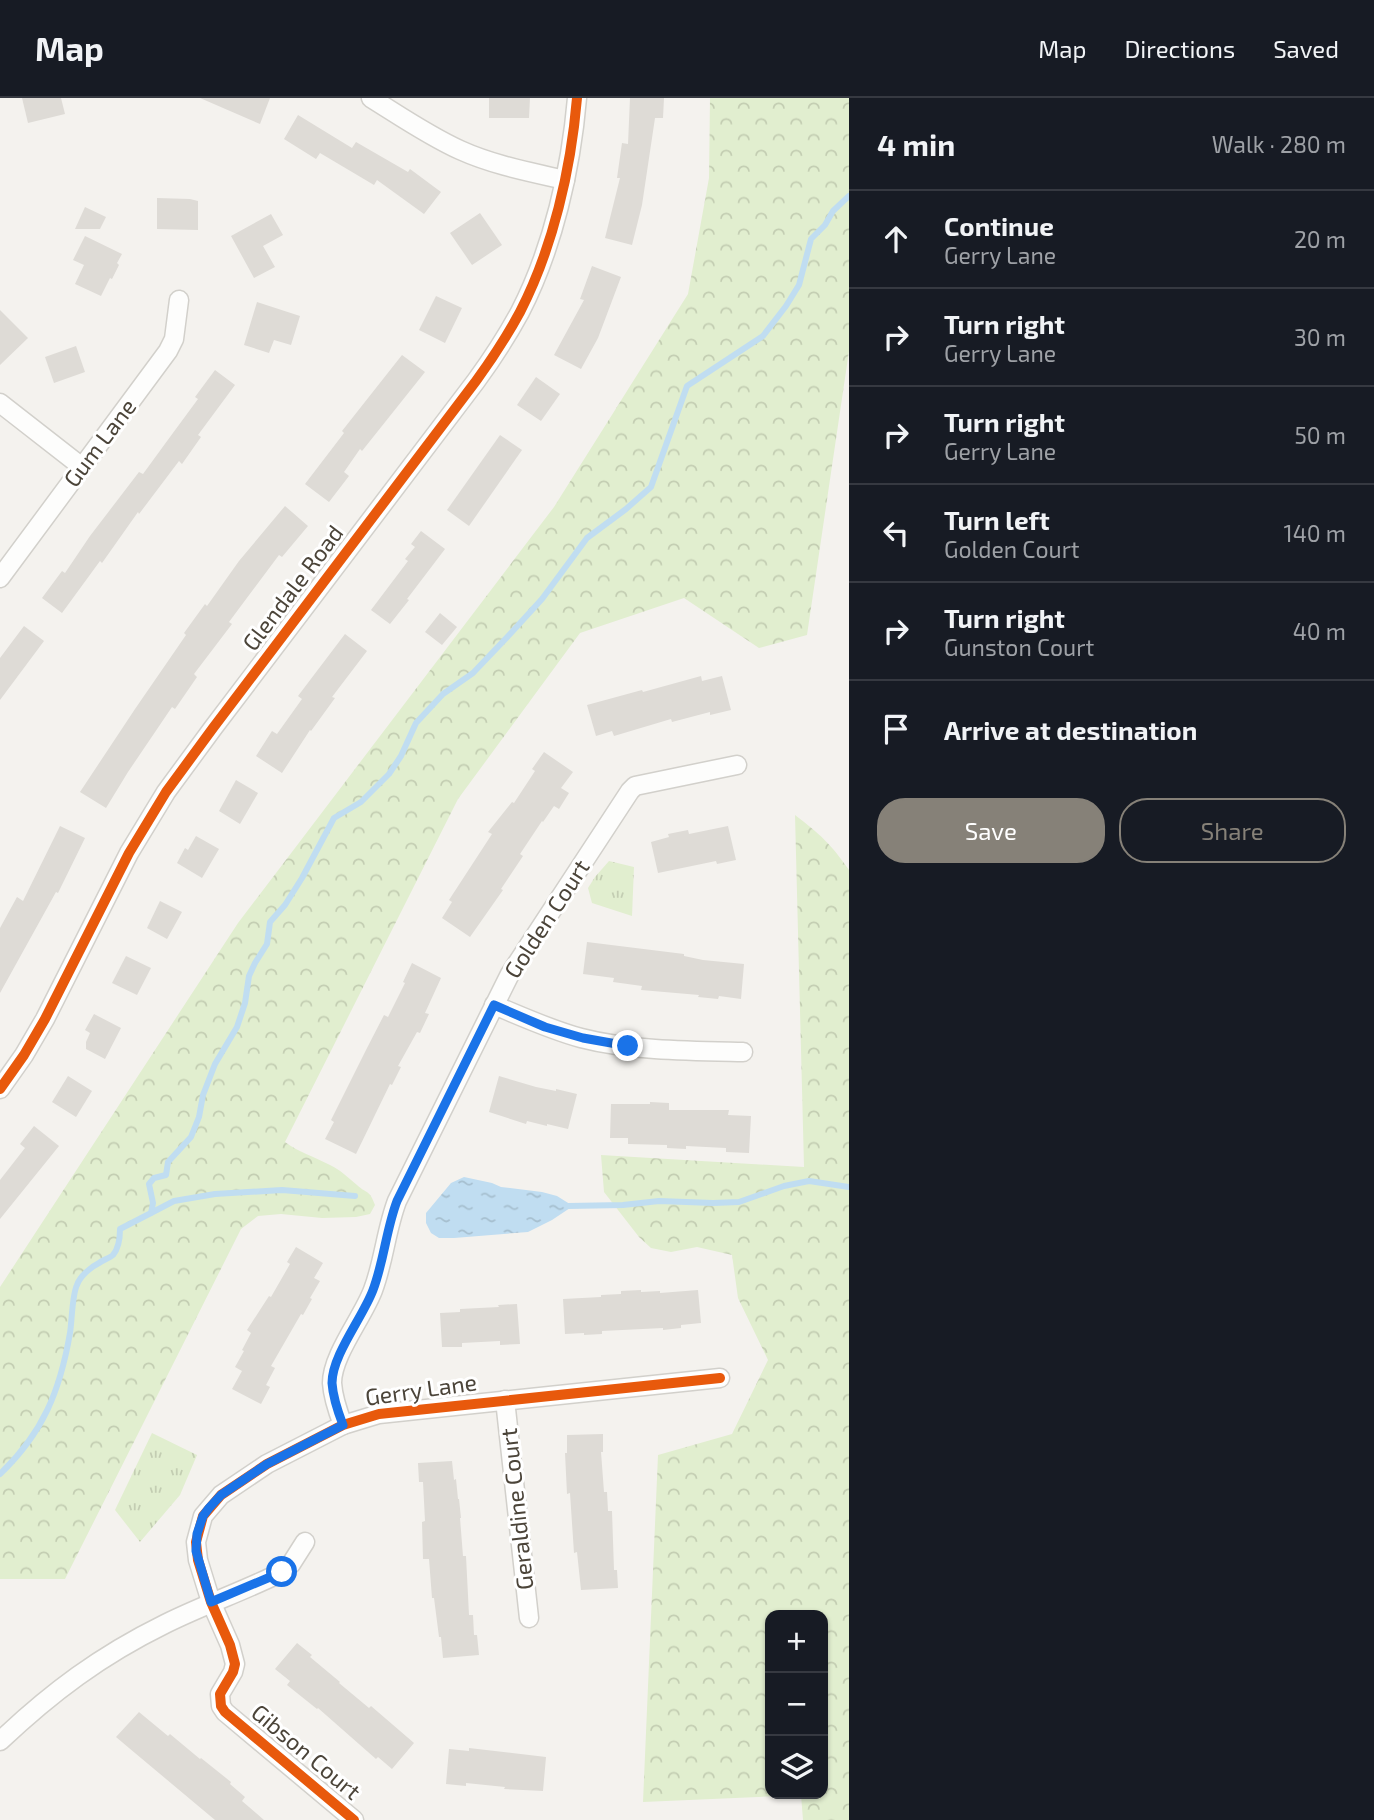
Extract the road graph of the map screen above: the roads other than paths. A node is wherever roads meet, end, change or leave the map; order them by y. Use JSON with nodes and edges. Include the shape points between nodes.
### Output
{"nodes":[{"id":1,"x":371,"y":98,"type":"edge"},
{"id":2,"x":577,"y":98,"type":"edge"},
{"id":3,"x":565,"y":180,"type":"junction"},
{"id":4,"x":179,"y":300,"type":"dead end"},
{"id":5,"x":0,"y":403,"type":"edge"},
{"id":6,"x":82,"y":467,"type":"junction"},
{"id":7,"x":0,"y":578,"type":"edge"},
{"id":8,"x":737,"y":765,"type":"dead end"},
{"id":9,"x":494,"y":1005,"type":"junction"},
{"id":10,"x":743,"y":1052,"type":"dead end"},
{"id":11,"x":0,"y":1089,"type":"edge"},
{"id":12,"x":720,"y":1378,"type":"dead end"},
{"id":13,"x":506,"y":1400,"type":"junction"},
{"id":14,"x":343,"y":1425,"type":"junction"},
{"id":15,"x":306,"y":1542,"type":"dead end"},
{"id":16,"x":211,"y":1602,"type":"junction"},
{"id":17,"x":529,"y":1618,"type":"dead end"},
{"id":18,"x":0,"y":1741,"type":"edge"},
{"id":19,"x":354,"y":1820,"type":"edge"}],
"edges":[{"from":1,"to":3,"type":"street","via":[[459,150]]},
{"from":2,"to":3,"type":"street","name":"Glendale Road"},
{"from":3,"to":11,"type":"street","name":"Glendale Road","via":[[539,270],[497,351],[166,792],[128,853],[46,1019]]},
{"from":4,"to":6,"type":"street","name":"Gum Lane","via":[[168,351]]},
{"from":5,"to":6,"type":"street"},
{"from":6,"to":7,"type":"street","name":"Gum Lane"},
{"from":8,"to":9,"type":"street","name":"Golden Court","via":[[635,786]]},
{"from":9,"to":10,"type":"street","via":[[583,1038],[628,1046]]},
{"from":9,"to":14,"type":"street","name":"Golden Court","via":[[397,1201],[372,1293],[338,1361],[332,1381]]},
{"from":12,"to":13,"type":"street","name":"Gerry Lane"},
{"from":13,"to":14,"type":"street","name":"Gerry Lane","via":[[379,1414]]},
{"from":13,"to":17,"type":"street","name":"Geraldine Court"},
{"from":14,"to":16,"type":"street","name":"Gerry Lane","via":[[267,1464],[221,1495],[203,1516],[196,1551]]},
{"from":15,"to":16,"type":"street","via":[[282,1572]]},
{"from":16,"to":18,"type":"street","via":[[117,1649],[38,1706]]},
{"from":16,"to":19,"type":"street","name":"Gibson Court","via":[[235,1664],[220,1694],[221,1706]]}]}
